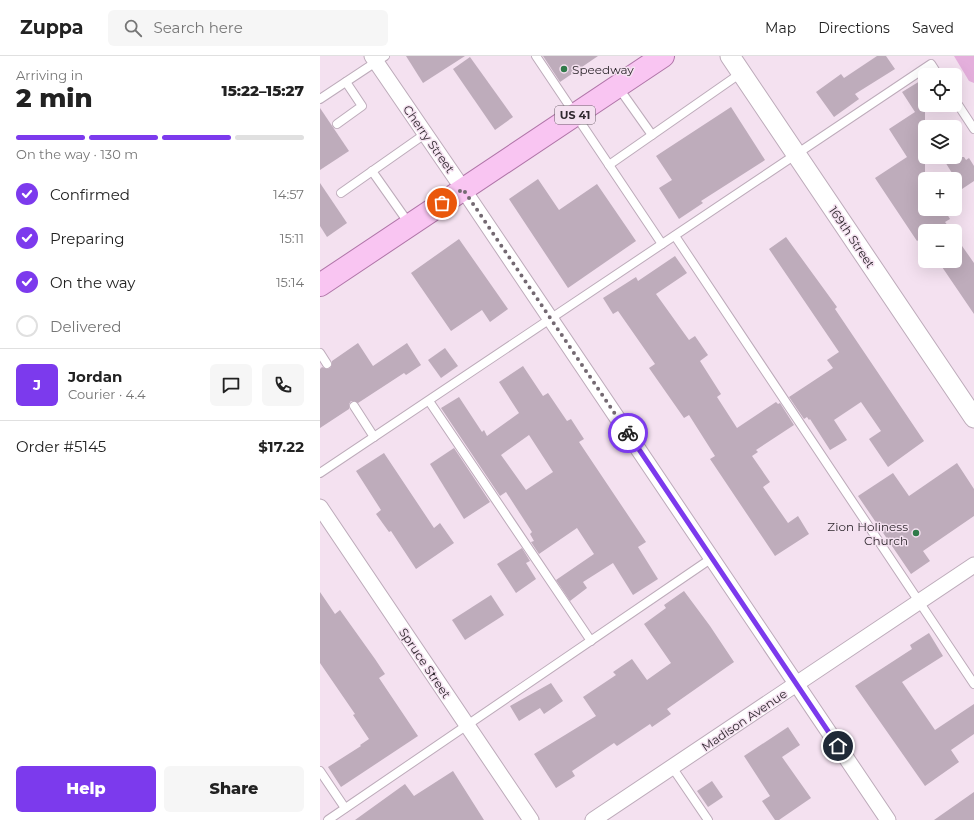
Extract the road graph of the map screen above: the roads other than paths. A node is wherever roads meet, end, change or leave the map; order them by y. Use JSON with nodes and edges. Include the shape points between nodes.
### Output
{"nodes":[{"id":1,"x":536,"y":56,"type":"edge"},
{"id":2,"x":663,"y":56,"type":"edge"},
{"id":3,"x":730,"y":56,"type":"edge"},
{"id":4,"x":377,"y":58,"type":"edge"},
{"id":5,"x":925,"y":68,"type":"edge"},
{"id":6,"x":934,"y":68,"type":"edge"},
{"id":7,"x":742,"y":73,"type":"junction"},
{"id":8,"x":918,"y":73,"type":"edge"},
{"id":9,"x":346,"y":82,"type":"junction"},
{"id":10,"x":618,"y":86,"type":"junction"},
{"id":11,"x":320,"y":99,"type":"edge"},
{"id":12,"x":962,"y":111,"type":"edge"},
{"id":13,"x":575,"y":114,"type":"junction"},
{"id":14,"x":336,"y":124,"type":"dead end"},
{"id":15,"x":974,"y":129,"type":"edge"},
{"id":16,"x":425,"y":134,"type":"junction"},
{"id":17,"x":652,"y":135,"type":"junction"},
{"id":18,"x":797,"y":154,"type":"junction"},
{"id":19,"x":609,"y":165,"type":"junction"},
{"id":20,"x":372,"y":171,"type":"junction"},
{"id":21,"x":463,"y":189,"type":"junction"},
{"id":22,"x":341,"y":193,"type":"dead end"},
{"id":23,"x":410,"y":225,"type":"junction"},
{"id":24,"x":675,"y":236,"type":"junction"},
{"id":25,"x":662,"y":244,"type":"junction"},
{"id":26,"x":320,"y":285,"type":"edge"},
{"id":27,"x":551,"y":319,"type":"junction"},
{"id":28,"x":320,"y":353,"type":"edge"},
{"id":29,"x":327,"y":364,"type":"dead end"},
{"id":30,"x":429,"y":400,"type":"junction"},
{"id":31,"x":354,"y":406,"type":"dead end"},
{"id":32,"x":974,"y":418,"type":"edge"},
{"id":33,"x":374,"y":437,"type":"junction"},
{"id":34,"x":320,"y":473,"type":"edge"},
{"id":35,"x":320,"y":507,"type":"edge"},
{"id":36,"x":712,"y":558,"type":"junction"},
{"id":37,"x":974,"y":565,"type":"edge"},
{"id":38,"x":919,"y":602,"type":"junction"},
{"id":39,"x":591,"y":641,"type":"junction"},
{"id":40,"x":797,"y":684,"type":"junction"},
{"id":41,"x":974,"y":684,"type":"edge"},
{"id":42,"x":467,"y":725,"type":"junction"},
{"id":43,"x":672,"y":767,"type":"junction"},
{"id":44,"x":320,"y":771,"type":"edge"},
{"id":45,"x":345,"y":808,"type":"junction"},
{"id":46,"x":328,"y":820,"type":"edge"},
{"id":47,"x":531,"y":820,"type":"edge"},
{"id":48,"x":593,"y":820,"type":"edge"},
{"id":49,"x":708,"y":820,"type":"edge"},
{"id":50,"x":888,"y":820,"type":"edge"}],
"edges":[{"from":1,"to":13,"type":"lane"},
{"from":2,"to":10,"type":"main road","number":"US 41"},
{"from":3,"to":7,"type":"street","name":"169th Street"},
{"from":4,"to":9,"type":"lane"},
{"from":4,"to":16,"type":"street","name":"Cherry Street"},
{"from":5,"to":6,"type":"lane","via":[[931,64]]},
{"from":7,"to":17,"type":"lane"},
{"from":7,"to":18,"type":"street","name":"169th Street"},
{"from":8,"to":18,"type":"lane"},
{"from":9,"to":11,"type":"lane"},
{"from":9,"to":14,"type":"lane","via":[[362,106]]},
{"from":10,"to":13,"type":"main road","number":"US 41"},
{"from":10,"to":17,"type":"lane"},
{"from":12,"to":15,"type":"lane"},
{"from":13,"to":19,"type":"lane"},
{"from":13,"to":21,"type":"main road","number":"US 41"},
{"from":16,"to":20,"type":"lane"},
{"from":16,"to":21,"type":"street","name":"Cherry Street"},
{"from":17,"to":19,"type":"lane"},
{"from":18,"to":24,"type":"lane"},
{"from":18,"to":32,"type":"street","name":"169th Street"},
{"from":19,"to":25,"type":"lane"},
{"from":20,"to":22,"type":"lane"},
{"from":20,"to":23,"type":"lane"},
{"from":21,"to":23,"type":"main road","number":"US 41"},
{"from":21,"to":27,"type":"street","name":"Cherry Street"},
{"from":23,"to":26,"type":"main road","number":"US 41"},
{"from":24,"to":25,"type":"lane"},
{"from":24,"to":38,"type":"lane"},
{"from":25,"to":27,"type":"lane"},
{"from":27,"to":30,"type":"lane"},
{"from":27,"to":36,"type":"street","name":"Cherry Street"},
{"from":28,"to":29,"type":"lane"},
{"from":30,"to":33,"type":"lane"},
{"from":30,"to":39,"type":"lane"},
{"from":31,"to":33,"type":"lane"},
{"from":33,"to":34,"type":"lane"},
{"from":35,"to":42,"type":"street","name":"Spruce Street"},
{"from":36,"to":39,"type":"lane"},
{"from":36,"to":40,"type":"street","name":"Cherry Street"},
{"from":37,"to":38,"type":"street","name":"Madison Avenue"},
{"from":38,"to":40,"type":"street","name":"Madison Avenue"},
{"from":38,"to":41,"type":"lane"},
{"from":39,"to":42,"type":"lane"},
{"from":40,"to":43,"type":"street","name":"Madison Avenue"},
{"from":40,"to":50,"type":"street","name":"Cherry Street"},
{"from":42,"to":45,"type":"lane"},
{"from":42,"to":47,"type":"street","name":"Spruce Street"},
{"from":43,"to":48,"type":"street","name":"Madison Avenue"},
{"from":43,"to":49,"type":"lane"},
{"from":44,"to":45,"type":"lane"},
{"from":45,"to":46,"type":"lane"}]}
